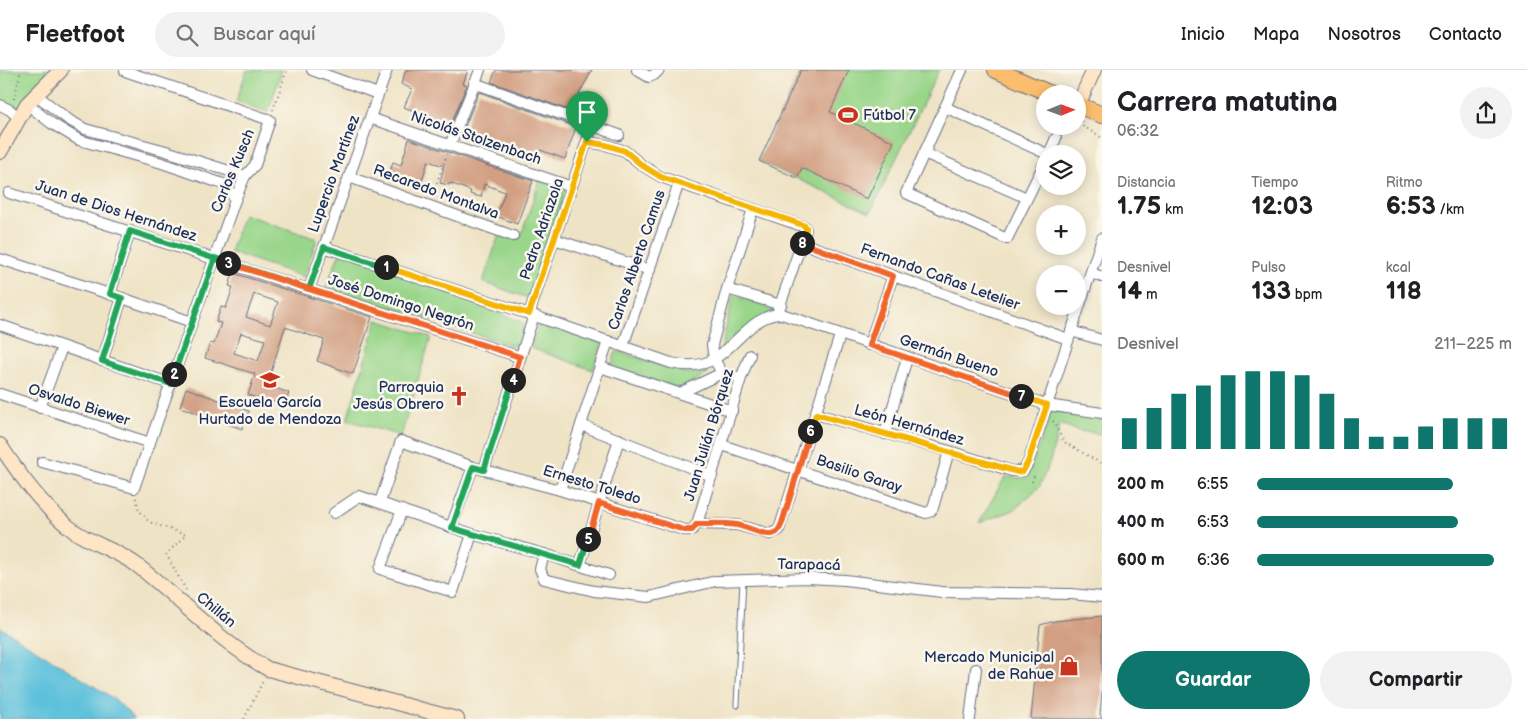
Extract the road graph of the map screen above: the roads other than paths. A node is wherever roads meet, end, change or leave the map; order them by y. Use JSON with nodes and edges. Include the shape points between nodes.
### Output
{"nodes":[{"id":1,"x":61,"y":70,"type":"edge"},
{"id":2,"x":312,"y":70,"type":"edge"},
{"id":3,"x":387,"y":70,"type":"edge"},
{"id":4,"x":480,"y":70,"type":"edge"},
{"id":5,"x":637,"y":70,"type":"edge"},
{"id":6,"x":658,"y":70,"type":"edge"},
{"id":7,"x":962,"y":70,"type":"edge"},
{"id":8,"x":996,"y":70,"type":"edge"},
{"id":9,"x":1094,"y":70,"type":"edge"},
{"id":10,"x":126,"y":71,"type":"edge"},
{"id":11,"x":474,"y":83,"type":"junction"},
{"id":12,"x":1036,"y":87,"type":"edge"},
{"id":13,"x":1086,"y":90,"type":"edge"},
{"id":14,"x":378,"y":94,"type":"junction"},
{"id":15,"x":31,"y":99,"type":"junction"},
{"id":16,"x":0,"y":105,"type":"edge"},
{"id":17,"x":945,"y":107,"type":"junction"},
{"id":18,"x":1086,"y":111,"type":"edge"},
{"id":19,"x":15,"y":114,"type":"junction"},
{"id":20,"x":1102,"y":115,"type":"edge"},
{"id":21,"x":370,"y":118,"type":"junction"},
{"id":22,"x":69,"y":120,"type":"junction"},
{"id":23,"x":592,"y":126,"type":"junction"},
{"id":24,"x":64,"y":131,"type":"junction"},
{"id":25,"x":619,"y":135,"type":"dead end"},
{"id":26,"x":1056,"y":138,"type":"dead end"},
{"id":27,"x":587,"y":142,"type":"junction"},
{"id":28,"x":450,"y":145,"type":"junction"},
{"id":29,"x":1052,"y":145,"type":"edge"},
{"id":30,"x":1036,"y":149,"type":"edge"},
{"id":31,"x":166,"y":151,"type":"junction"},
{"id":32,"x":0,"y":152,"type":"edge"},
{"id":33,"x":924,"y":154,"type":"junction"},
{"id":34,"x":162,"y":163,"type":"junction"},
{"id":35,"x":231,"y":171,"type":"junction"},
{"id":36,"x":245,"y":176,"type":"junction"},
{"id":37,"x":349,"y":177,"type":"junction"},
{"id":38,"x":1036,"y":180,"type":"edge"},
{"id":39,"x":680,"y":183,"type":"junction"},
{"id":40,"x":226,"y":185,"type":"junction"},
{"id":41,"x":572,"y":187,"type":"junction"},
{"id":42,"x":9,"y":193,"type":"dead end"},
{"id":43,"x":1027,"y":198,"type":"junction"},
{"id":44,"x":235,"y":200,"type":"junction"},
{"id":45,"x":753,"y":209,"type":"junction"},
{"id":46,"x":130,"y":231,"type":"junction"},
{"id":47,"x":513,"y":236,"type":"dead end"},
{"id":48,"x":1102,"y":238,"type":"edge"},
{"id":49,"x":554,"y":239,"type":"junction"},
{"id":50,"x":802,"y":243,"type":"junction"},
{"id":51,"x":324,"y":247,"type":"junction"},
{"id":52,"x":215,"y":258,"type":"junction"},
{"id":53,"x":0,"y":259,"type":"edge"},
{"id":54,"x":650,"y":270,"type":"junction"},
{"id":55,"x":1091,"y":272,"type":"junction"},
{"id":56,"x":893,"y":276,"type":"junction"},
{"id":57,"x":1102,"y":277,"type":"edge"},
{"id":58,"x":309,"y":289,"type":"junction"},
{"id":59,"x":727,"y":289,"type":"junction"},
{"id":60,"x":110,"y":294,"type":"junction"},
{"id":61,"x":122,"y":298,"type":"junction"},
{"id":62,"x":779,"y":310,"type":"junction"},
{"id":63,"x":531,"y":315,"type":"junction"},
{"id":64,"x":192,"y":322,"type":"junction"},
{"id":65,"x":0,"y":325,"type":"edge"},
{"id":66,"x":840,"y":335,"type":"junction"},
{"id":67,"x":1070,"y":335,"type":"junction"},
{"id":68,"x":1102,"y":340,"type":"edge"},
{"id":69,"x":608,"y":341,"type":"junction"},
{"id":70,"x":869,"y":345,"type":"junction"},
{"id":71,"x":623,"y":346,"type":"junction"},
{"id":72,"x":62,"y":347,"type":"junction"},
{"id":73,"x":750,"y":356,"type":"dead end"},
{"id":74,"x":520,"y":357,"type":"junction"},
{"id":75,"x":907,"y":358,"type":"junction"},
{"id":76,"x":714,"y":359,"type":"junction"},
{"id":77,"x":102,"y":361,"type":"junction"},
{"id":78,"x":600,"y":367,"type":"junction"},
{"id":79,"x":722,"y":373,"type":"junction"},
{"id":80,"x":741,"y":378,"type":"junction"},
{"id":81,"x":171,"y":384,"type":"junction"},
{"id":82,"x":680,"y":393,"type":"junction"},
{"id":83,"x":0,"y":394,"type":"edge"},
{"id":84,"x":1047,"y":405,"type":"junction"},
{"id":85,"x":40,"y":408,"type":"junction"},
{"id":86,"x":732,"y":412,"type":"junction"},
{"id":87,"x":1102,"y":413,"type":"edge"},
{"id":88,"x":816,"y":414,"type":"junction"},
{"id":89,"x":581,"y":425,"type":"junction"},
{"id":90,"x":885,"y":434,"type":"junction"},
{"id":91,"x":619,"y":439,"type":"junction"},
{"id":92,"x":150,"y":443,"type":"junction"},
{"id":93,"x":0,"y":445,"type":"edge"},
{"id":94,"x":722,"y":445,"type":"junction"},
{"id":95,"x":949,"y":451,"type":"junction"},
{"id":96,"x":42,"y":462,"type":"dead end"},
{"id":97,"x":473,"y":467,"type":"junction"},
{"id":98,"x":797,"y":469,"type":"junction"},
{"id":99,"x":484,"y":470,"type":"junction"},
{"id":100,"x":712,"y":476,"type":"junction"},
{"id":101,"x":560,"y":490,"type":"junction"},
{"id":102,"x":380,"y":502,"type":"junction"},
{"id":103,"x":599,"y":503,"type":"junction"},
{"id":104,"x":402,"y":510,"type":"junction"},
{"id":105,"x":334,"y":513,"type":"dead end"},
{"id":106,"x":697,"y":524,"type":"junction"},
{"id":107,"x":452,"y":528,"type":"junction"},
{"id":108,"x":472,"y":534,"type":"junction"},
{"id":109,"x":544,"y":554,"type":"junction"},
{"id":110,"x":580,"y":565,"type":"junction"},
{"id":111,"x":609,"y":575,"type":"dead end"},
{"id":112,"x":743,"y":579,"type":"junction"},
{"id":113,"x":1102,"y":597,"type":"edge"},
{"id":114,"x":976,"y":669,"type":"dead end"},
{"id":115,"x":737,"y":705,"type":"dead end"},
{"id":116,"x":422,"y":715,"type":"edge"},
{"id":117,"x":457,"y":719,"type":"edge"},
{"id":118,"x":970,"y":719,"type":"edge"}],
"edges":[{"from":1,"to":15,"type":"street"},
{"from":2,"to":14,"type":"street"},
{"from":3,"to":14,"type":"street","name":"Lupercio Martínez"},
{"from":4,"to":11,"type":"street"},
{"from":5,"to":6,"type":"street","via":[[650,77]]},
{"from":7,"to":17,"type":"street"},
{"from":8,"to":12,"type":"main road"},
{"from":9,"to":13,"type":"street"},
{"from":10,"to":36,"type":"street","name":"Carlos Kusch","via":[[270,120],[255,165]]},
{"from":11,"to":23,"type":"street"},
{"from":11,"to":28,"type":"street"},
{"from":14,"to":21,"type":"street","name":"Lupercio Martínez"},
{"from":15,"to":19,"type":"street"},
{"from":15,"to":22,"type":"street"},
{"from":15,"to":24,"type":"street"},
{"from":16,"to":19,"type":"street"},
{"from":17,"to":30,"type":"street"},
{"from":17,"to":33,"type":"street"},
{"from":18,"to":20,"type":"main road"},
{"from":19,"to":32,"type":"street"},
{"from":21,"to":28,"type":"street","name":"Nicolás Stolzenbach"},
{"from":21,"to":37,"type":"street","name":"Lupercio Martínez"},
{"from":22,"to":24,"type":"street"},
{"from":22,"to":31,"type":"street","via":[[85,128]]},
{"from":23,"to":25,"type":"street"},
{"from":23,"to":27,"type":"street","name":"Pedro Adriazola"},
{"from":24,"to":34,"type":"street","via":[[79,140]]},
{"from":26,"to":29,"type":"street"},
{"from":27,"to":39,"type":"street","via":[[625,151],[652,172]]},
{"from":27,"to":41,"type":"street","name":"Pedro Adriazola"},
{"from":28,"to":41,"type":"street","name":"Nicolás Stolzenbach"},
{"from":31,"to":34,"type":"street"},
{"from":31,"to":35,"type":"street"},
{"from":33,"to":43,"type":"street"},
{"from":33,"to":43,"type":"street","via":[[906,193],[1007,239]]},
{"from":34,"to":40,"type":"street"},
{"from":35,"to":36,"type":"street"},
{"from":35,"to":40,"type":"street"},
{"from":36,"to":44,"type":"street","name":"Carlos Kusch"},
{"from":37,"to":47,"type":"street","name":"Recaredo Montalva"},
{"from":37,"to":51,"type":"street","name":"Lupercio Martínez"},
{"from":38,"to":43,"type":"street"},
{"from":39,"to":45,"type":"street"},
{"from":39,"to":54,"type":"street","name":"Carlos Alberto Camus"},
{"from":40,"to":44,"type":"street"},
{"from":41,"to":49,"type":"street","name":"Pedro Adriazola"},
{"from":42,"to":46,"type":"street","name":"Juan de Dios Hernández"},
{"from":44,"to":52,"type":"street","name":"Carlos Kusch"},
{"from":45,"to":50,"type":"street","via":[[806,227]]},
{"from":45,"to":59,"type":"street","name":"Juan Julián Bórquez"},
{"from":46,"to":52,"type":"street","name":"Juan de Dios Hernández"},
{"from":46,"to":60,"type":"street"},
{"from":48,"to":55,"type":"street"},
{"from":49,"to":54,"type":"street"},
{"from":49,"to":63,"type":"street","name":"Pedro Adriazola"},
{"from":50,"to":56,"type":"street","name":"Fernando Cañas Letelier"},
{"from":50,"to":62,"type":"street"},
{"from":51,"to":58,"type":"street","name":"Lupercio Martínez"},
{"from":51,"to":63,"type":"street","name":"José Domingo Negrón"},
{"from":52,"to":58,"type":"street","name":"José Domingo Negrón"},
{"from":52,"to":64,"type":"street","name":"Carlos Kusch"},
{"from":53,"to":60,"type":"street"},
{"from":54,"to":71,"type":"street","name":"Carlos Alberto Camus"},
{"from":55,"to":57,"type":"street"},
{"from":55,"to":67,"type":"street"},
{"from":56,"to":67,"type":"street","name":"Fernando Cañas Letelier"},
{"from":56,"to":70,"type":"street"},
{"from":58,"to":74,"type":"street","name":"José Domingo Negrón"},
{"from":59,"to":62,"type":"street","name":"Germán Bueno"},
{"from":59,"to":76,"type":"street","name":"Juan Julián Bórquez","via":[[712,345]]},
{"from":60,"to":61,"type":"street"},
{"from":61,"to":64,"type":"street"},
{"from":61,"to":77,"type":"street"},
{"from":62,"to":66,"type":"street","name":"Germán Bueno","via":[[782,314]]},
{"from":62,"to":76,"type":"street","via":[[758,322]]},
{"from":63,"to":69,"type":"street","name":"José Domingo Negrón"},
{"from":63,"to":74,"type":"street","name":"Pedro Adriazola"},
{"from":64,"to":81,"type":"street","name":"Carlos Kusch"},
{"from":65,"to":72,"type":"street"},
{"from":66,"to":70,"type":"street","name":"Germán Bueno"},
{"from":66,"to":88,"type":"street"},
{"from":67,"to":68,"type":"street","name":"Fernando Cañas Letelier"},
{"from":67,"to":84,"type":"street"},
{"from":69,"to":71,"type":"street","name":"José Domingo Negrón"},
{"from":69,"to":78,"type":"street","name":"Carlos Alberto Camus"},
{"from":70,"to":75,"type":"street","name":"Germán Bueno"},
{"from":71,"to":76,"type":"street","name":"José Domingo Negrón","via":[[681,365],[703,364]]},
{"from":72,"to":77,"type":"street"},
{"from":72,"to":85,"type":"street"},
{"from":73,"to":80,"type":"street","name":"Juan Julián Bórquez"},
{"from":74,"to":99,"type":"street","name":"Pedro Adriazola"},
{"from":75,"to":84,"type":"street","name":"Germán Bueno"},
{"from":75,"to":90,"type":"street"},
{"from":76,"to":79,"type":"street"},
{"from":77,"to":81,"type":"street"},
{"from":78,"to":82,"type":"street"},
{"from":78,"to":89,"type":"street","name":"Carlos Alberto Camus"},
{"from":79,"to":80,"type":"street"},
{"from":79,"to":82,"type":"street"},
{"from":80,"to":86,"type":"street","name":"Juan Julián Bórquez"},
{"from":81,"to":92,"type":"street","name":"Carlos Kusch"},
{"from":82,"to":86,"type":"street"},
{"from":83,"to":85,"type":"street","name":"Osvaldo Biewer"},
{"from":84,"to":87,"type":"street","name":"Germán Bueno"},
{"from":84,"to":95,"type":"street","name":"León Hernández","via":[[1023,471],[1012,471]]},
{"from":85,"to":92,"type":"street","name":"Osvaldo Biewer"},
{"from":86,"to":94,"type":"street","name":"Juan Julián Bórquez"},
{"from":88,"to":90,"type":"street","name":"León Hernández"},
{"from":88,"to":98,"type":"street"},
{"from":89,"to":91,"type":"street"},
{"from":89,"to":101,"type":"street","name":"Carlos Alberto Camus"},
{"from":90,"to":95,"type":"street","name":"León Hernández"},
{"from":91,"to":100,"type":"street"},
{"from":91,"to":103,"type":"street"},
{"from":92,"to":96,"type":"street","name":"Carlos Kusch","via":[[134,488]]},
{"from":93,"to":116,"type":"street","name":"Chillán","via":[[49,508],[75,531],[135,564],[247,657],[268,670]]},
{"from":94,"to":98,"type":"street","name":"Basilio Garay"},
{"from":94,"to":100,"type":"street","name":"Juan Julián Bórquez"},
{"from":95,"to":98,"type":"street","name":"Basilio Garay","via":[[933,508],[929,512]]},
{"from":97,"to":99,"type":"street","name":"Ernesto Toledo"},
{"from":97,"to":102,"type":"street","name":"Ernesto Toledo","via":[[401,441]]},
{"from":97,"to":107,"type":"street"},
{"from":98,"to":106,"type":"street","name":"Ernesto Toledo","via":[[782,523],[774,533],[737,525]]},
{"from":99,"to":101,"type":"street","name":"Ernesto Toledo"},
{"from":100,"to":106,"type":"street","name":"Juan Julián Bórquez"},
{"from":101,"to":103,"type":"street","name":"Ernesto Toledo"},
{"from":102,"to":104,"type":"street"},
{"from":102,"to":105,"type":"street","via":[[359,496]]},
{"from":103,"to":106,"type":"street","name":"Ernesto Toledo","via":[[684,530],[692,530]]},
{"from":103,"to":110,"type":"street"},
{"from":104,"to":107,"type":"street"},
{"from":104,"to":108,"type":"street","via":[[380,569],[453,592]]},
{"from":107,"to":108,"type":"street"},
{"from":108,"to":109,"type":"street"},
{"from":109,"to":110,"type":"street"},
{"from":109,"to":112,"type":"street","name":"Tarapacá","via":[[540,569],[544,578],[594,591],[649,597],[716,581]]},
{"from":110,"to":111,"type":"street"},
{"from":112,"to":113,"type":"street","name":"Tarapacá","via":[[807,578],[942,592]]},
{"from":112,"to":115,"type":"lane"},
{"from":114,"to":118,"type":"street"},
{"from":116,"to":117,"type":"street","name":"Chillán"}]}
